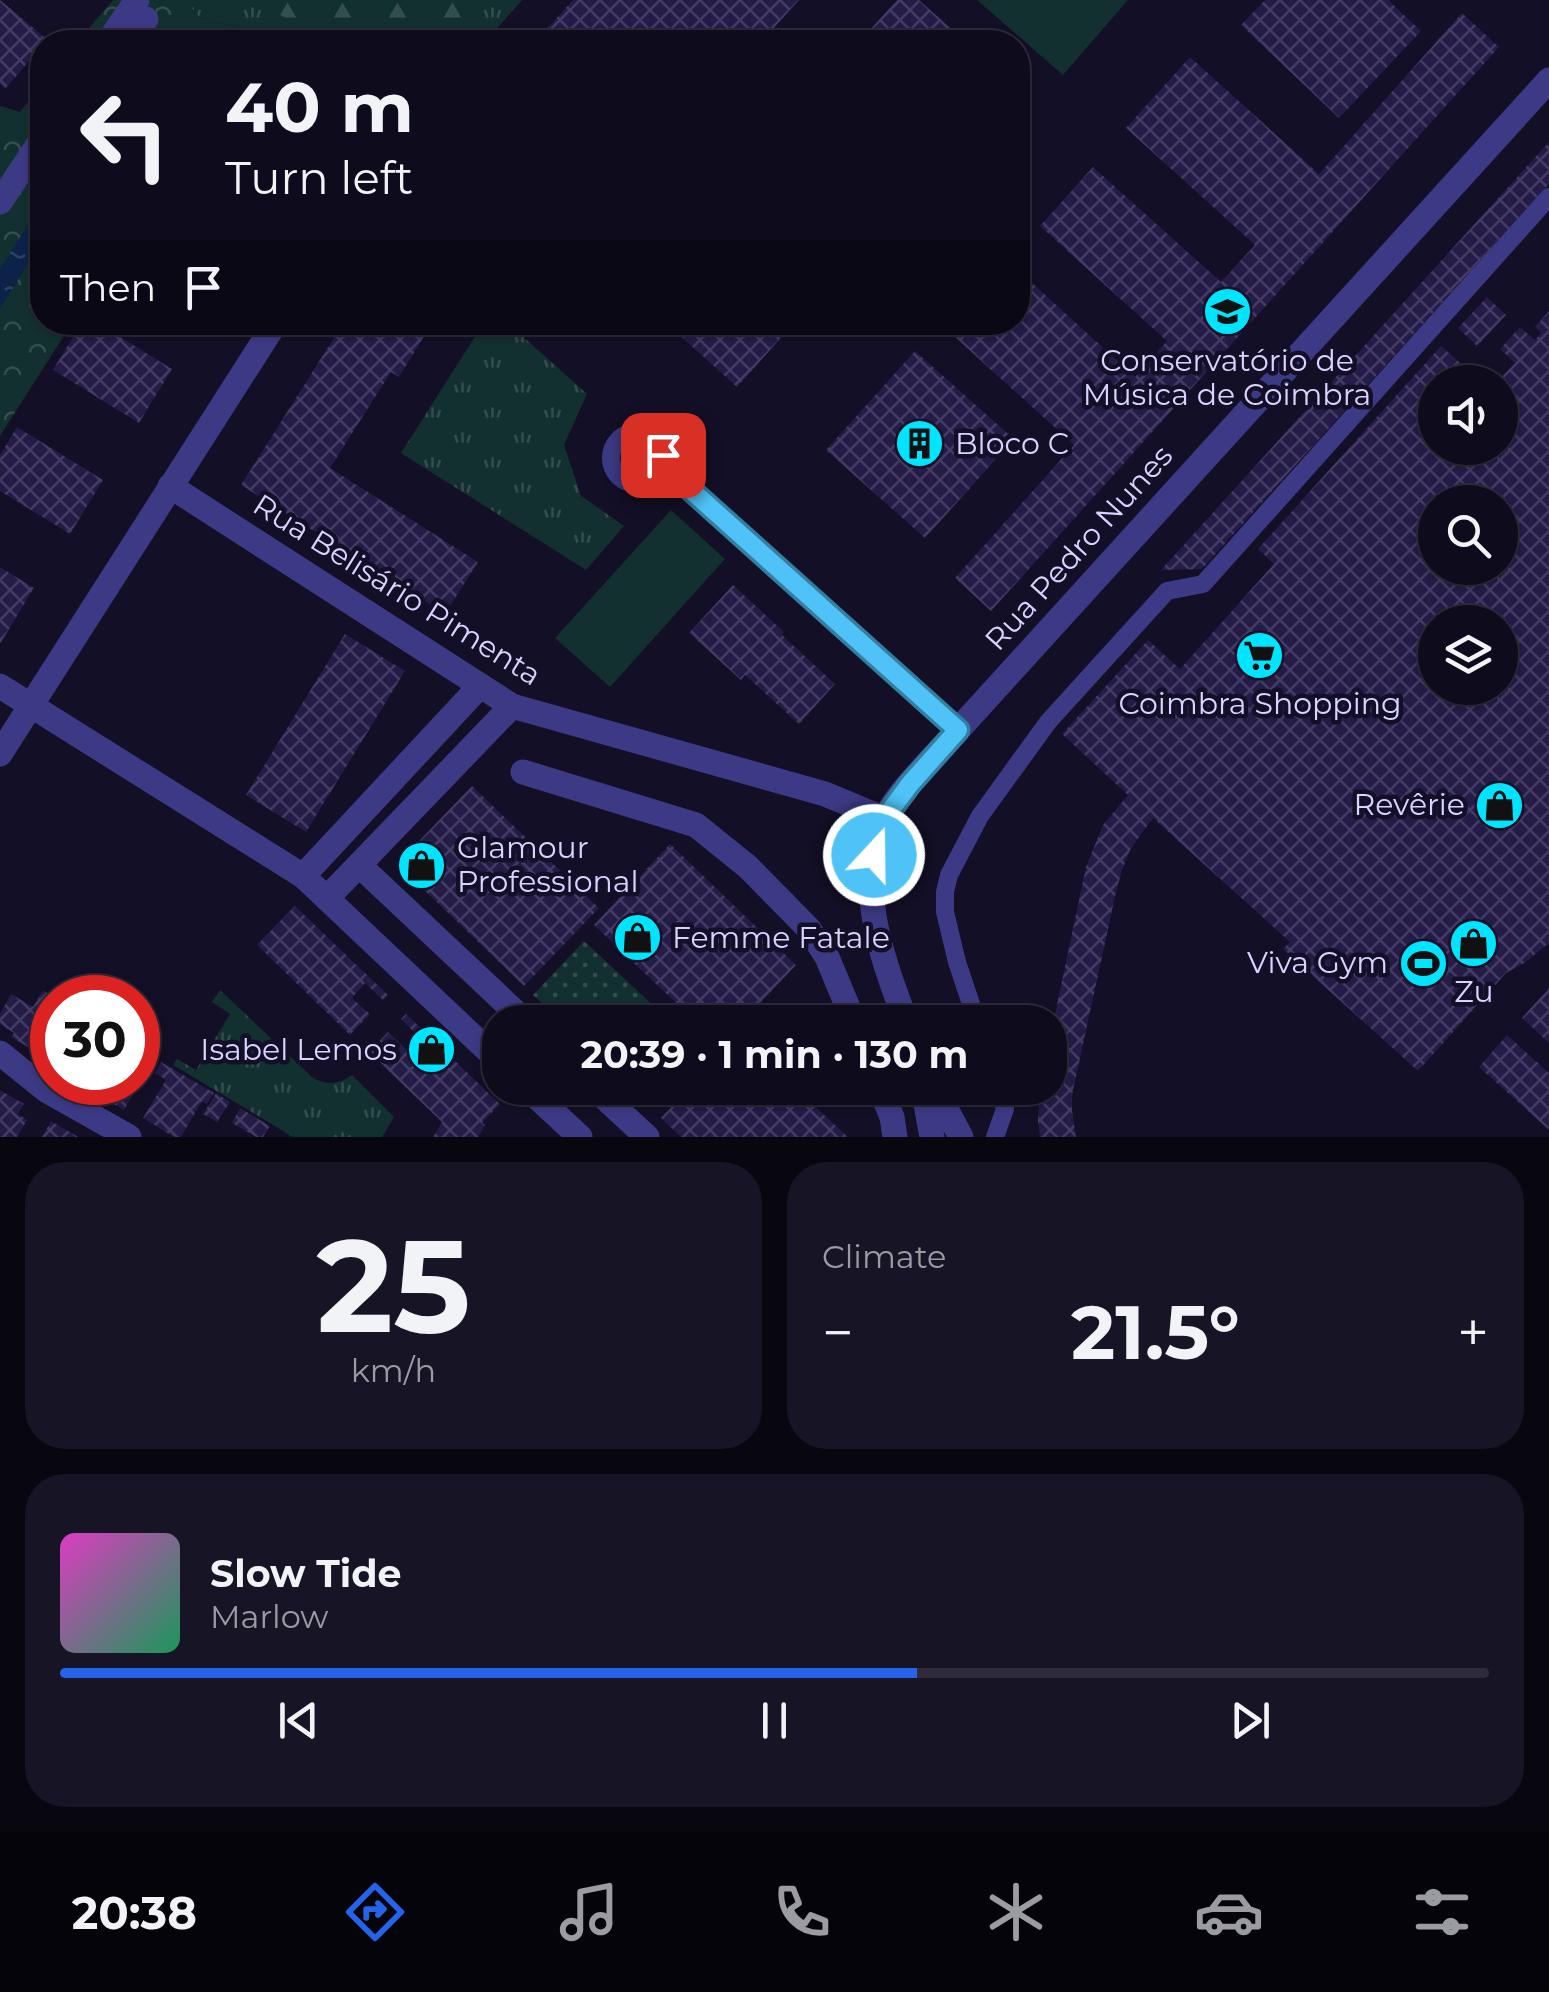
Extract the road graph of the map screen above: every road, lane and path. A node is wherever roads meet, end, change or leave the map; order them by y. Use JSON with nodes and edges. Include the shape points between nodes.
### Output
{"nodes":[{"id":1,"x":142,"y":9,"type":"edge"},
{"id":2,"x":120,"y":30,"type":"edge"},
{"id":3,"x":1549,"y":80,"type":"edge"},
{"id":4,"x":30,"y":157,"type":"edge"},
{"id":5,"x":1549,"y":197,"type":"edge"},
{"id":6,"x":0,"y":202,"type":"edge"},
{"id":7,"x":268,"y":335,"type":"edge"},
{"id":8,"x":662,"y":464,"type":"dead end"},
{"id":9,"x":170,"y":486,"type":"junction"},
{"id":10,"x":0,"y":686,"type":"edge"},
{"id":11,"x":480,"y":686,"type":"junction"},
{"id":12,"x":31,"y":705,"type":"junction"},
{"id":13,"x":512,"y":706,"type":"junction"},
{"id":14,"x":958,"y":730,"type":"junction"},
{"id":15,"x":0,"y":754,"type":"edge"},
{"id":16,"x":523,"y":772,"type":"dead end"},
{"id":17,"x":884,"y":819,"type":"junction"},
{"id":18,"x":359,"y":865,"type":"junction"},
{"id":19,"x":303,"y":876,"type":"junction"},
{"id":20,"x":327,"y":898,"type":"junction"},
{"id":21,"x":508,"y":1005,"type":"edge"},
{"id":22,"x":847,"y":1005,"type":"edge"},
{"id":23,"x":900,"y":1005,"type":"edge"},
{"id":24,"x":971,"y":1005,"type":"edge"},
{"id":25,"x":482,"y":1045,"type":"edge"},
{"id":26,"x":0,"y":1053,"type":"edge"},
{"id":27,"x":538,"y":1105,"type":"edge"},
{"id":28,"x":612,"y":1105,"type":"edge"},
{"id":29,"x":887,"y":1105,"type":"edge"},
{"id":30,"x":926,"y":1105,"type":"edge"},
{"id":31,"x":944,"y":1105,"type":"edge"},
{"id":32,"x":1004,"y":1105,"type":"edge"},
{"id":33,"x":554,"y":1128,"type":"edge"},
{"id":34,"x":128,"y":1137,"type":"edge"},
{"id":35,"x":580,"y":1137,"type":"edge"},
{"id":36,"x":647,"y":1137,"type":"edge"},
{"id":37,"x":895,"y":1137,"type":"edge"},
{"id":38,"x":932,"y":1137,"type":"edge"},
{"id":39,"x":961,"y":1137,"type":"edge"},
{"id":40,"x":995,"y":1137,"type":"edge"}],
"edges":[{"from":1,"to":2,"type":"street"},
{"from":3,"to":14,"type":"street","name":"Rua Pedro Nunes"},
{"from":4,"to":6,"type":"street"},
{"from":5,"to":24,"type":"lane","via":[[1204,584],[1167,591],[1048,722],[980,816],[944,892]]},
{"from":7,"to":9,"type":"street"},
{"from":8,"to":14,"type":"lane"},
{"from":9,"to":11,"type":"street","name":"Rua Belisário Pimenta"},
{"from":9,"to":12,"type":"street"},
{"from":10,"to":12,"type":"street"},
{"from":11,"to":13,"type":"street","name":"Rua Belisário Pimenta"},
{"from":11,"to":19,"type":"street"},
{"from":12,"to":15,"type":"street"},
{"from":12,"to":19,"type":"street"},
{"from":13,"to":17,"type":"street","name":"Rua Belisário Pimenta","via":[[825,794]]},
{"from":13,"to":18,"type":"street"},
{"from":14,"to":17,"type":"street","name":"Rua Pedro Nunes"},
{"from":16,"to":22,"type":"street","via":[[696,825],[809,929]]},
{"from":17,"to":23,"type":"street","name":"Rua Pedro Nunes","via":[[870,894]]},
{"from":18,"to":20,"type":"street"},
{"from":18,"to":21,"type":"street"},
{"from":19,"to":20,"type":"street"},
{"from":20,"to":25,"type":"street"},
{"from":26,"to":34,"type":"street","via":[[46,1090]]},
{"from":27,"to":33,"type":"street"},
{"from":28,"to":36,"type":"street"},
{"from":29,"to":37,"type":"street"},
{"from":30,"to":38,"type":"street"},
{"from":31,"to":39,"type":"street"},
{"from":32,"to":40,"type":"lane"},
{"from":33,"to":35,"type":"street"}]}
